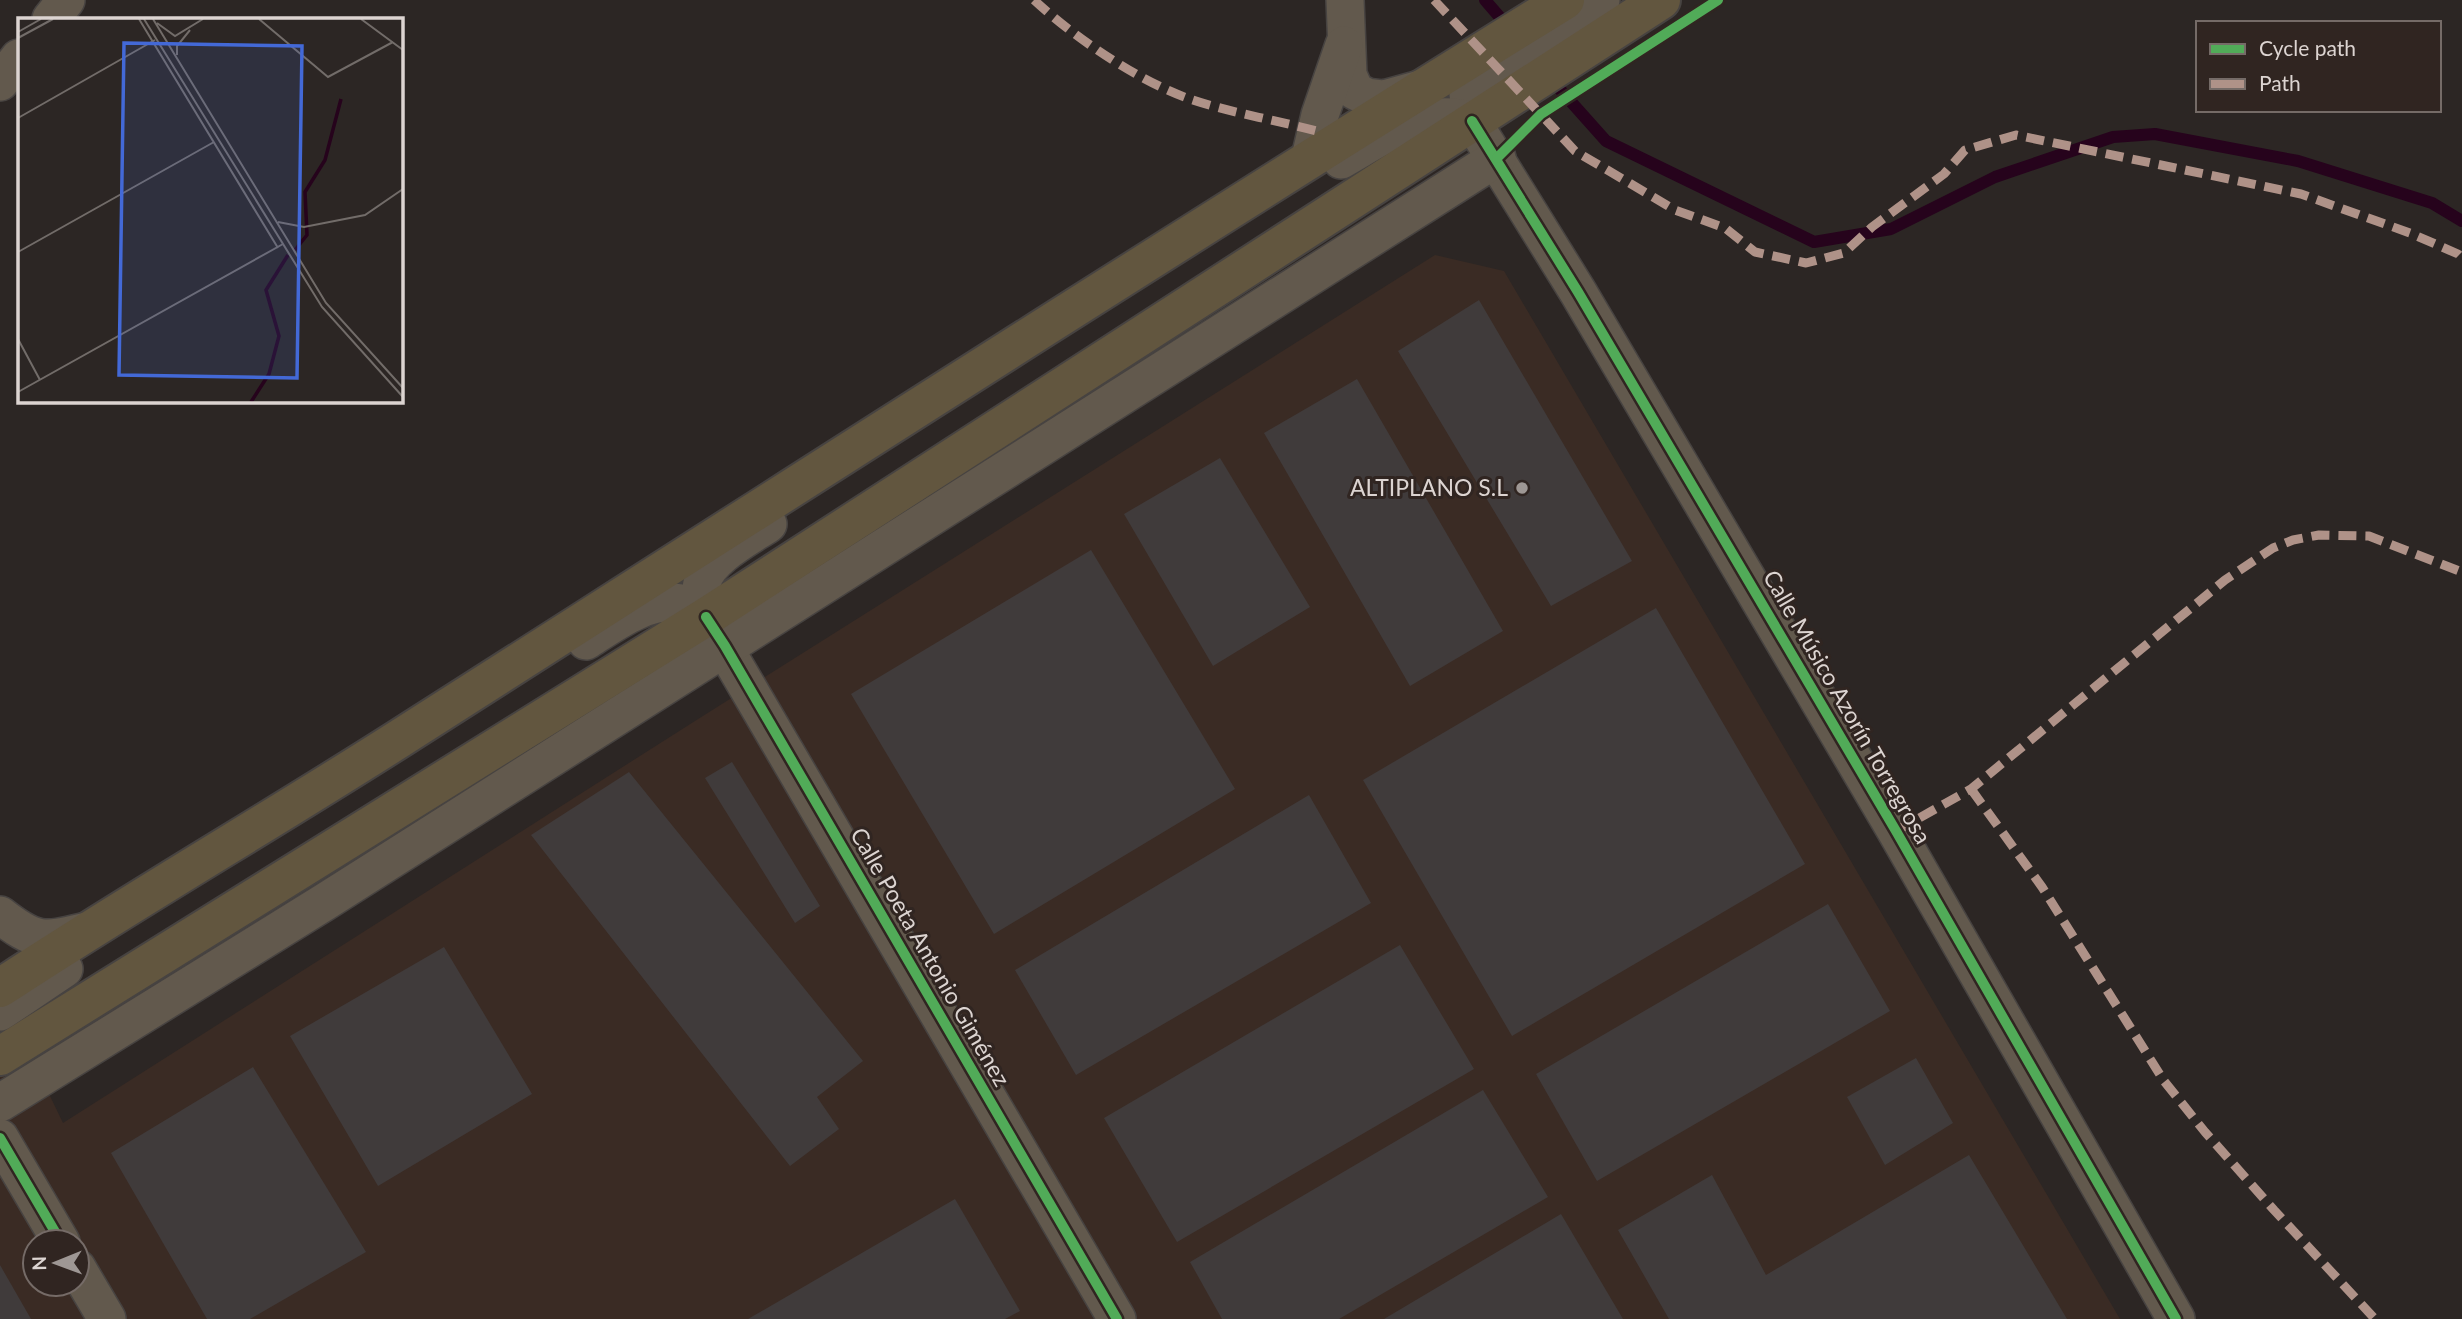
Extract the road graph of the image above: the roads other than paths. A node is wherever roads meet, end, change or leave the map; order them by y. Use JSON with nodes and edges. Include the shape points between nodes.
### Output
{"nodes":[{"id":1,"x":66,"y":0,"type":"edge"},
{"id":2,"x":1345,"y":0,"type":"edge"},
{"id":3,"x":1565,"y":0,"type":"edge"},
{"id":4,"x":1601,"y":0,"type":"edge"},
{"id":5,"x":1661,"y":0,"type":"edge"},
{"id":6,"x":52,"y":18,"type":"edge"},
{"id":7,"x":1346,"y":41,"type":"junction"},
{"id":8,"x":18,"y":59,"type":"edge"},
{"id":9,"x":0,"y":82,"type":"edge"},
{"id":10,"x":1424,"y":88,"type":"junction"},
{"id":11,"x":1472,"y":121,"type":"junction"},
{"id":12,"x":1310,"y":158,"type":"junction"},
{"id":13,"x":1497,"y":158,"type":"junction"},
{"id":14,"x":1086,"y":301,"type":"junction"},
{"id":15,"x":715,"y":631,"type":"junction"},
{"id":16,"x":395,"y":741,"type":"junction"},
{"id":17,"x":0,"y":915,"type":"edge"},
{"id":18,"x":87,"y":931,"type":"junction"},
{"id":19,"x":0,"y":988,"type":"edge"},
{"id":20,"x":0,"y":1012,"type":"edge"},
{"id":21,"x":0,"y":1056,"type":"edge"},
{"id":22,"x":0,"y":1103,"type":"edge"},
{"id":23,"x":0,"y":1138,"type":"edge"},
{"id":24,"x":53,"y":1228,"type":"edge"},
{"id":25,"x":91,"y":1292,"type":"edge"},
{"id":26,"x":107,"y":1319,"type":"edge"},
{"id":27,"x":1117,"y":1319,"type":"edge"},
{"id":28,"x":2176,"y":1319,"type":"edge"}],
"edges":[{"from":1,"to":6,"type":"street"},
{"from":2,"to":7,"type":"street"},
{"from":3,"to":10,"type":"main road"},
{"from":4,"to":11,"type":"street","via":[[1487,74],[1468,94]]},
{"from":5,"to":11,"type":"main road"},
{"from":7,"to":10,"type":"street","via":[[1348,75],[1355,91],[1384,99]]},
{"from":7,"to":12,"type":"street"},
{"from":8,"to":9,"type":"street"},
{"from":10,"to":12,"type":"main road"},
{"from":11,"to":13,"type":"street","name":"Calle Músico Azorín Torregrosa"},
{"from":11,"to":14,"type":"street","via":[[1454,115],[1400,127],[1300,184],[1157,276],[1116,296]]},
{"from":11,"to":15,"type":"main road"},
{"from":12,"to":14,"type":"main road"},
{"from":13,"to":15,"type":"street"},
{"from":13,"to":28,"type":"street","name":"Calle Músico Azorín Torregrosa","via":[[1915,863]]},
{"from":14,"to":15,"type":"street","via":[[1058,335],[1025,362],[735,546],[714,564],[701,584]]},
{"from":14,"to":16,"type":"main road"},
{"from":15,"to":16,"type":"street","via":[[685,602],[654,605],[624,617],[461,719]]},
{"from":15,"to":21,"type":"main road"},
{"from":15,"to":22,"type":"street","via":[[323,903]]},
{"from":15,"to":27,"type":"street","name":"Calle Poeta Antonio Giménez"},
{"from":16,"to":18,"type":"main road"},
{"from":16,"to":20,"type":"street","via":[[354,786]]},
{"from":17,"to":18,"type":"street","via":[[40,939]]},
{"from":18,"to":19,"type":"main road"},
{"from":23,"to":24,"type":"street"},
{"from":25,"to":26,"type":"street"}]}
